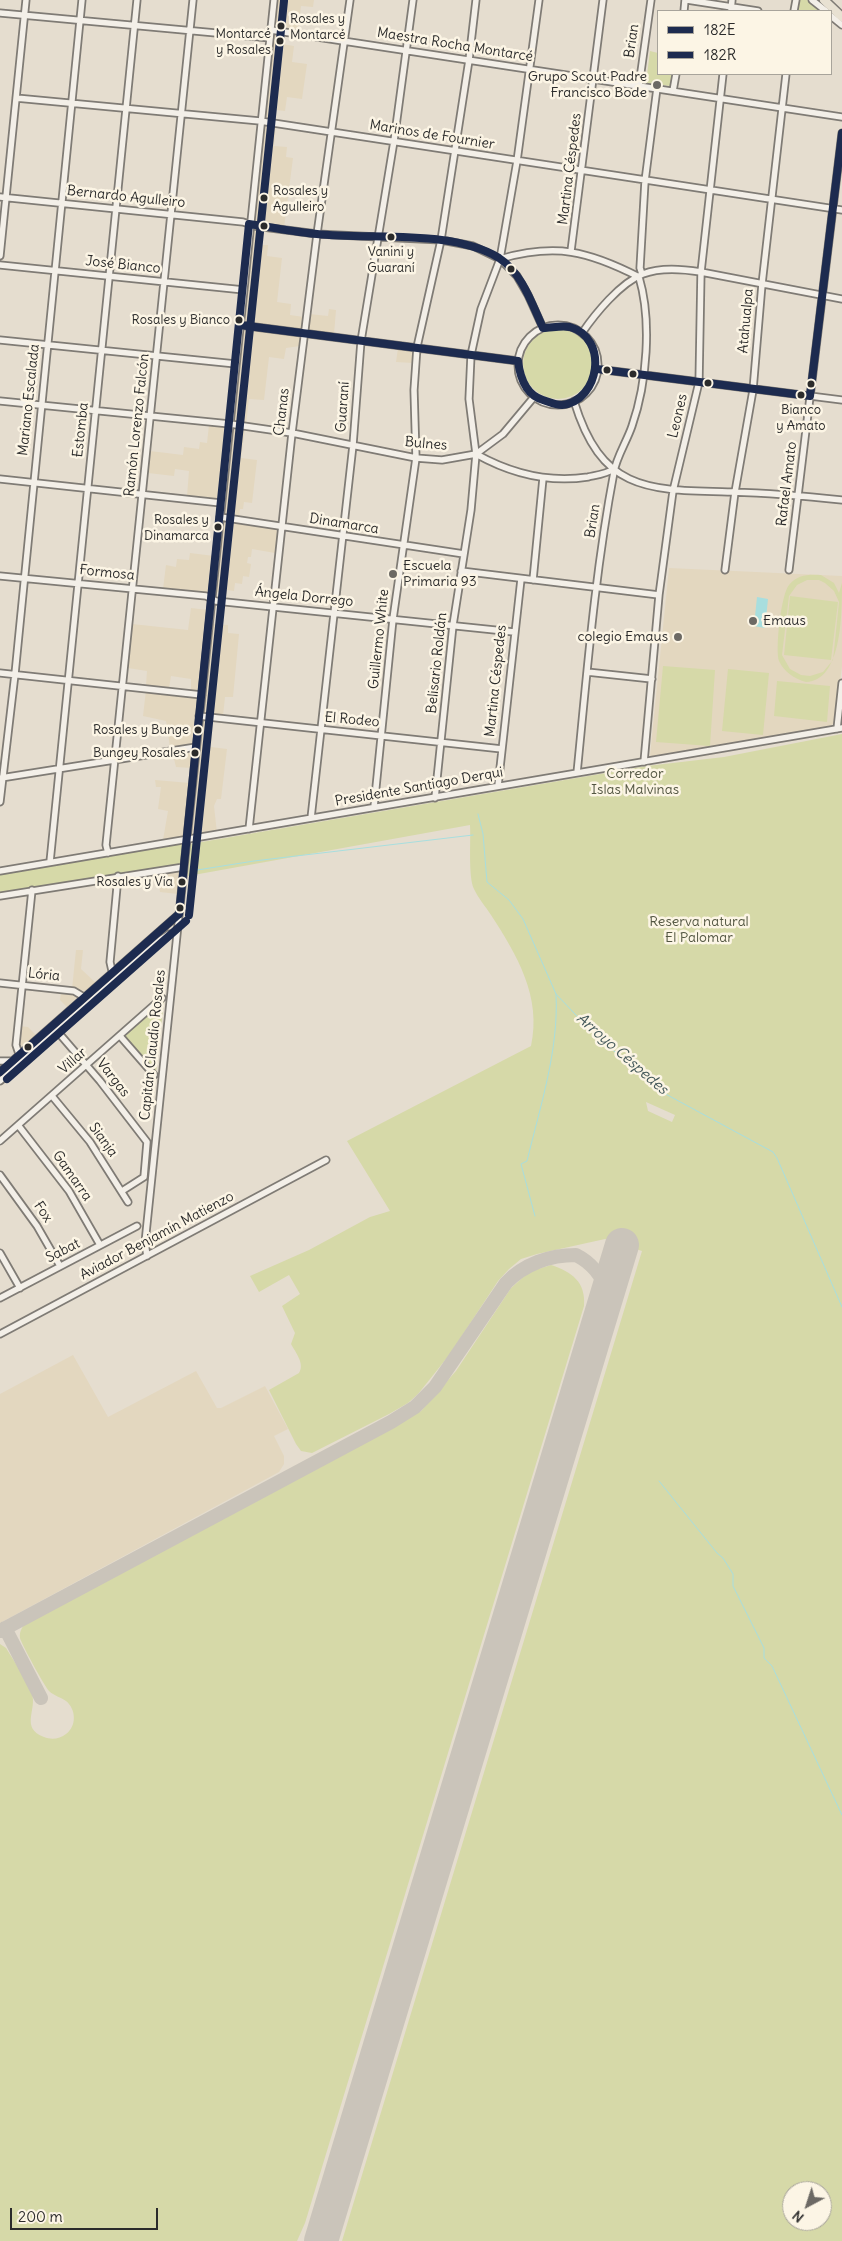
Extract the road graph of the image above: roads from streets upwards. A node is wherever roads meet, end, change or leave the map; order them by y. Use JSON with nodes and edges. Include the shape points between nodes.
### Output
{"nodes":[{"id":1,"x":26,"y":0,"type":"edge"},
{"id":2,"x":82,"y":0,"type":"edge"},
{"id":3,"x":137,"y":0,"type":"edge"},
{"id":4,"x":193,"y":0,"type":"edge"},
{"id":5,"x":274,"y":0,"type":"edge"},
{"id":6,"x":350,"y":0,"type":"edge"},
{"id":7,"x":413,"y":0,"type":"edge"},
{"id":8,"x":476,"y":0,"type":"edge"},
{"id":9,"x":539,"y":0,"type":"edge"},
{"id":10,"x":604,"y":0,"type":"edge"},
{"id":11,"x":650,"y":0,"type":"edge"},
{"id":12,"x":686,"y":0,"type":"edge"},
{"id":13,"x":732,"y":0,"type":"edge"},
{"id":14,"x":812,"y":0,"type":"edge"},
{"id":15,"x":731,"y":9,"type":"edge"},
{"id":16,"x":744,"y":10,"type":"edge"},
{"id":17,"x":825,"y":10,"type":"edge"},
{"id":18,"x":0,"y":12,"type":"edge"},
{"id":19,"x":25,"y":15,"type":"junction"},
{"id":20,"x":80,"y":20,"type":"junction"},
{"id":21,"x":135,"y":25,"type":"junction"},
{"id":22,"x":271,"y":30,"type":"junction"},
{"id":23,"x":190,"y":31,"type":"junction"},
{"id":24,"x":270,"y":38,"type":"junction"},
{"id":25,"x":346,"y":40,"type":"junction"},
{"id":26,"x":407,"y":50,"type":"junction"},
{"id":27,"x":469,"y":60,"type":"junction"},
{"id":28,"x":531,"y":70,"type":"junction"},
{"id":29,"x":676,"y":75,"type":"edge"},
{"id":30,"x":723,"y":75,"type":"edge"},
{"id":31,"x":786,"y":75,"type":"edge"},
{"id":32,"x":594,"y":80,"type":"junction"},
{"id":33,"x":639,"y":86,"type":"junction"},
{"id":34,"x":658,"y":88,"type":"junction"},
{"id":35,"x":673,"y":91,"type":"junction"},
{"id":36,"x":16,"y":98,"type":"junction"},
{"id":37,"x":720,"y":99,"type":"junction"},
{"id":38,"x":70,"y":103,"type":"junction"},
{"id":39,"x":126,"y":108,"type":"junction"},
{"id":40,"x":781,"y":108,"type":"junction"},
{"id":41,"x":181,"y":114,"type":"junction"},
{"id":42,"x":842,"y":117,"type":"edge"},
{"id":43,"x":260,"y":121,"type":"junction"},
{"id":44,"x":331,"y":132,"type":"junction"},
{"id":45,"x":842,"y":132,"type":"edge"},
{"id":46,"x":394,"y":142,"type":"junction"},
{"id":47,"x":455,"y":151,"type":"junction"},
{"id":48,"x":517,"y":161,"type":"junction"},
{"id":49,"x":582,"y":171,"type":"junction"},
{"id":50,"x":645,"y":181,"type":"junction"},
{"id":51,"x":709,"y":190,"type":"junction"},
{"id":52,"x":3,"y":198,"type":"edge"},
{"id":53,"x":770,"y":199,"type":"junction"},
{"id":54,"x":62,"y":203,"type":"junction"},
{"id":55,"x":116,"y":209,"type":"junction"},
{"id":56,"x":833,"y":209,"type":"junction"},
{"id":57,"x":842,"y":210,"type":"edge"},
{"id":58,"x":172,"y":214,"type":"junction"},
{"id":59,"x":250,"y":224,"type":"junction"},
{"id":60,"x":317,"y":234,"type":"junction"},
{"id":61,"x":378,"y":237,"type":"junction"},
{"id":62,"x":441,"y":240,"type":"junction"},
{"id":63,"x":571,"y":251,"type":"junction"},
{"id":64,"x":0,"y":256,"type":"edge"},
{"id":65,"x":500,"y":259,"type":"junction"},
{"id":66,"x":0,"y":265,"type":"edge"},
{"id":67,"x":54,"y":271,"type":"junction"},
{"id":68,"x":701,"y":272,"type":"junction"},
{"id":69,"x":640,"y":275,"type":"junction"},
{"id":70,"x":109,"y":276,"type":"junction"},
{"id":71,"x":164,"y":282,"type":"junction"},
{"id":72,"x":762,"y":284,"type":"junction"},
{"id":73,"x":244,"y":290,"type":"junction"},
{"id":74,"x":822,"y":297,"type":"junction"},
{"id":75,"x":842,"y":299,"type":"edge"},
{"id":76,"x":240,"y":325,"type":"junction"},
{"id":77,"x":543,"y":328,"type":"junction"},
{"id":78,"x":305,"y":332,"type":"junction"},
{"id":79,"x":582,"y":333,"type":"junction"},
{"id":80,"x":0,"y":340,"type":"edge"},
{"id":81,"x":361,"y":341,"type":"junction"},
{"id":82,"x":47,"y":344,"type":"junction"},
{"id":83,"x":416,"y":347,"type":"junction"},
{"id":84,"x":101,"y":350,"type":"junction"},
{"id":85,"x":471,"y":355,"type":"junction"},
{"id":86,"x":156,"y":356,"type":"junction"},
{"id":87,"x":518,"y":361,"type":"junction"},
{"id":88,"x":236,"y":364,"type":"junction"},
{"id":89,"x":597,"y":369,"type":"junction"},
{"id":90,"x":643,"y":376,"type":"junction"},
{"id":91,"x":699,"y":382,"type":"junction"},
{"id":92,"x":753,"y":390,"type":"junction"},
{"id":93,"x":810,"y":396,"type":"junction"},
{"id":94,"x":534,"y":397,"type":"junction"},
{"id":95,"x":842,"y":400,"type":"edge"},
{"id":96,"x":0,"y":401,"type":"edge"},
{"id":97,"x":574,"y":401,"type":"junction"},
{"id":98,"x":40,"y":405,"type":"junction"},
{"id":99,"x":95,"y":411,"type":"junction"},
{"id":100,"x":151,"y":417,"type":"junction"},
{"id":101,"x":230,"y":424,"type":"junction"},
{"id":102,"x":292,"y":433,"type":"junction"},
{"id":103,"x":353,"y":445,"type":"junction"},
{"id":104,"x":476,"y":454,"type":"junction"},
{"id":105,"x":416,"y":458,"type":"junction"},
{"id":106,"x":614,"y":469,"type":"junction"},
{"id":107,"x":543,"y":478,"type":"junction"},
{"id":108,"x":0,"y":479,"type":"edge"},
{"id":109,"x":33,"y":482,"type":"junction"},
{"id":110,"x":88,"y":488,"type":"junction"},
{"id":111,"x":673,"y":491,"type":"junction"},
{"id":112,"x":735,"y":492,"type":"junction"},
{"id":113,"x":143,"y":494,"type":"junction"},
{"id":114,"x":798,"y":495,"type":"junction"},
{"id":115,"x":842,"y":500,"type":"edge"},
{"id":116,"x":222,"y":503,"type":"junction"},
{"id":117,"x":220,"y":517,"type":"junction"},
{"id":118,"x":281,"y":527,"type":"junction"},
{"id":119,"x":342,"y":536,"type":"junction"},
{"id":120,"x":402,"y":546,"type":"junction"},
{"id":121,"x":464,"y":554,"type":"junction"},
{"id":122,"x":725,"y":570,"type":"dead end"},
{"id":123,"x":789,"y":570,"type":"dead end"},
{"id":124,"x":461,"y":571,"type":"junction"},
{"id":125,"x":0,"y":576,"type":"edge"},
{"id":126,"x":23,"y":578,"type":"junction"},
{"id":127,"x":521,"y":579,"type":"junction"},
{"id":128,"x":533,"y":580,"type":"junction"},
{"id":129,"x":77,"y":582,"type":"junction"},
{"id":130,"x":596,"y":587,"type":"junction"},
{"id":131,"x":132,"y":588,"type":"junction"},
{"id":132,"x":659,"y":595,"type":"junction"},
{"id":133,"x":212,"y":598,"type":"junction"},
{"id":134,"x":272,"y":606,"type":"junction"},
{"id":135,"x":333,"y":613,"type":"junction"},
{"id":136,"x":393,"y":619,"type":"junction"},
{"id":137,"x":453,"y":625,"type":"junction"},
{"id":138,"x":514,"y":632,"type":"junction"},
{"id":139,"x":587,"y":672,"type":"junction"},
{"id":140,"x":0,"y":673,"type":"edge"},
{"id":141,"x":15,"y":674,"type":"junction"},
{"id":142,"x":652,"y":679,"type":"junction"},
{"id":143,"x":68,"y":680,"type":"junction"},
{"id":144,"x":842,"y":683,"type":"edge"},
{"id":145,"x":122,"y":686,"type":"junction"},
{"id":146,"x":202,"y":695,"type":"junction"},
{"id":147,"x":199,"y":716,"type":"junction"},
{"id":148,"x":259,"y":722,"type":"junction"},
{"id":149,"x":839,"y":728,"type":"edge"},
{"id":150,"x":321,"y":730,"type":"junction"},
{"id":151,"x":381,"y":735,"type":"junction"},
{"id":152,"x":441,"y":741,"type":"junction"},
{"id":153,"x":196,"y":747,"type":"junction"},
{"id":154,"x":502,"y":748,"type":"junction"},
{"id":155,"x":116,"y":759,"type":"junction"},
{"id":156,"x":644,"y":762,"type":"junction"},
{"id":157,"x":59,"y":769,"type":"junction"},
{"id":158,"x":577,"y":773,"type":"junction"},
{"id":159,"x":1,"y":778,"type":"edge"},
{"id":160,"x":498,"y":786,"type":"junction"},
{"id":161,"x":435,"y":798,"type":"junction"},
{"id":162,"x":0,"y":802,"type":"edge"},
{"id":163,"x":374,"y":807,"type":"junction"},
{"id":164,"x":311,"y":818,"type":"junction"},
{"id":165,"x":249,"y":829,"type":"junction"},
{"id":166,"x":186,"y":840,"type":"junction"},
{"id":167,"x":108,"y":853,"type":"junction"},
{"id":168,"x":50,"y":862,"type":"junction"},
{"id":169,"x":184,"y":867,"type":"junction"},
{"id":170,"x":0,"y":871,"type":"edge"},
{"id":171,"x":118,"y":876,"type":"junction"},
{"id":172,"x":32,"y":890,"type":"junction"},
{"id":173,"x":0,"y":896,"type":"edge"},
{"id":174,"x":179,"y":914,"type":"junction"},
{"id":175,"x":177,"y":934,"type":"junction"},
{"id":176,"x":112,"y":971,"type":"junction"},
{"id":177,"x":0,"y":983,"type":"edge"},
{"id":178,"x":22,"y":985,"type":"junction"},
{"id":179,"x":84,"y":997,"type":"junction"},
{"id":180,"x":162,"y":998,"type":"dead end"},
{"id":181,"x":57,"y":1031,"type":"junction"},
{"id":182,"x":120,"y":1036,"type":"junction"},
{"id":183,"x":19,"y":1054,"type":"junction"},
{"id":184,"x":0,"y":1060,"type":"edge"},
{"id":185,"x":12,"y":1061,"type":"junction"},
{"id":186,"x":87,"y":1065,"type":"junction"},
{"id":187,"x":0,"y":1072,"type":"edge"},
{"id":188,"x":154,"y":1074,"type":"dead end"},
{"id":189,"x":0,"y":1082,"type":"edge"},
{"id":190,"x":52,"y":1096,"type":"junction"},
{"id":191,"x":18,"y":1126,"type":"junction"},
{"id":192,"x":0,"y":1141,"type":"edge"},
{"id":193,"x":326,"y":1160,"type":"dead end"},
{"id":194,"x":0,"y":1175,"type":"edge"},
{"id":195,"x":122,"y":1191,"type":"junction"},
{"id":196,"x":128,"y":1202,"type":"dead end"},
{"id":197,"x":138,"y":1226,"type":"dead end"},
{"id":198,"x":100,"y":1245,"type":"junction"},
{"id":199,"x":0,"y":1253,"type":"edge"},
{"id":200,"x":147,"y":1256,"type":"junction"},
{"id":201,"x":60,"y":1266,"type":"junction"},
{"id":202,"x":20,"y":1288,"type":"junction"},
{"id":203,"x":0,"y":1298,"type":"edge"},
{"id":204,"x":0,"y":1334,"type":"edge"}],
"edges":[{"from":1,"to":19,"type":"street"},
{"from":2,"to":20,"type":"street","name":"Mariano Escalada"},
{"from":3,"to":21,"type":"street","name":"Estomba"},
{"from":4,"to":23,"type":"street","name":"Ramón Lorenzo Falcón"},
{"from":5,"to":22,"type":"street","name":"Capitán Claudio Rosales"},
{"from":6,"to":25,"type":"street","name":"Chanas"},
{"from":7,"to":26,"type":"street","name":"Guaraní"},
{"from":8,"to":27,"type":"street","name":"Guillermo White"},
{"from":9,"to":28,"type":"street","name":"Belisario Roldán"},
{"from":10,"to":32,"type":"street","name":"Martina Céspedes"},
{"from":11,"to":33,"type":"street","name":"Brian"},
{"from":12,"to":15,"type":"street"},
{"from":13,"to":15,"type":"street"},
{"from":14,"to":17,"type":"street"},
{"from":15,"to":16,"type":"street"},
{"from":18,"to":19,"type":"street"},
{"from":19,"to":20,"type":"street"},
{"from":19,"to":36,"type":"street"},
{"from":20,"to":21,"type":"street"},
{"from":20,"to":38,"type":"street","name":"Mariano Escalada"},
{"from":21,"to":23,"type":"street"},
{"from":21,"to":39,"type":"street","name":"Estomba"},
{"from":22,"to":24,"type":"street","name":"Capitán Claudio Rosales"},
{"from":22,"to":25,"type":"street","name":"Maestra Rocha Montarcé"},
{"from":23,"to":24,"type":"street"},
{"from":23,"to":41,"type":"street","name":"Ramón Lorenzo Falcón"},
{"from":24,"to":43,"type":"street","name":"Capitán Claudio Rosales"},
{"from":25,"to":26,"type":"street","name":"Maestra Rocha Montarcé"},
{"from":25,"to":44,"type":"street","name":"Chanas"},
{"from":26,"to":27,"type":"street","name":"Maestra Rocha Montarcé"},
{"from":26,"to":46,"type":"street","name":"Guaraní"},
{"from":27,"to":28,"type":"street","name":"Maestra Rocha Montarcé"},
{"from":27,"to":47,"type":"street","name":"Guillermo White"},
{"from":28,"to":32,"type":"street","name":"Maestra Rocha Montarcé"},
{"from":28,"to":48,"type":"street","name":"Belisario Roldán"},
{"from":29,"to":35,"type":"street"},
{"from":30,"to":37,"type":"street","name":"Leones"},
{"from":31,"to":40,"type":"street","name":"Atahualpa"},
{"from":32,"to":33,"type":"street","name":"Maestra Rocha Montarcé"},
{"from":32,"to":49,"type":"street","name":"Martina Céspedes"},
{"from":33,"to":34,"type":"street","name":"Maestra Rocha Montarcé"},
{"from":34,"to":35,"type":"street","name":"Maestra Rocha Montarcé"},
{"from":34,"to":50,"type":"street","name":"Brian"},
{"from":35,"to":37,"type":"street","name":"Maestra Rocha Montarcé"},
{"from":36,"to":38,"type":"street","name":"Marinos de Fournier"},
{"from":36,"to":52,"type":"street"},
{"from":37,"to":40,"type":"street","name":"Maestra Rocha Montarcé"},
{"from":37,"to":51,"type":"street","name":"Leones"},
{"from":38,"to":39,"type":"street","name":"Marinos de Fournier"},
{"from":38,"to":54,"type":"street","name":"Mariano Escalada"},
{"from":39,"to":41,"type":"street","name":"Marinos de Fournier"},
{"from":39,"to":55,"type":"street","name":"Estomba"},
{"from":40,"to":42,"type":"street","name":"Maestra Rocha Montarcé"},
{"from":40,"to":53,"type":"street","name":"Atahualpa"},
{"from":41,"to":43,"type":"street","name":"Marinos de Fournier"},
{"from":41,"to":58,"type":"street","name":"Ramón Lorenzo Falcón"},
{"from":43,"to":44,"type":"street","name":"Marinos de Fournier"},
{"from":43,"to":59,"type":"street","name":"Capitán Claudio Rosales"},
{"from":44,"to":46,"type":"street","name":"Marinos de Fournier"},
{"from":44,"to":60,"type":"street","name":"Chanas"},
{"from":45,"to":56,"type":"street","name":"Rafael Amato"},
{"from":46,"to":47,"type":"street","name":"Marinos de Fournier"},
{"from":46,"to":61,"type":"street","name":"Guaraní"},
{"from":47,"to":48,"type":"street","name":"Marinos de Fournier"},
{"from":47,"to":62,"type":"street","name":"Guillermo White"},
{"from":48,"to":49,"type":"street","name":"Marinos de Fournier"},
{"from":48,"to":65,"type":"street","name":"Belisario Roldán"},
{"from":49,"to":50,"type":"street","name":"Marinos de Fournier"},
{"from":49,"to":63,"type":"street","name":"Martina Céspedes"},
{"from":50,"to":51,"type":"street","name":"Marinos de Fournier"},
{"from":50,"to":69,"type":"street","name":"Brian"},
{"from":51,"to":53,"type":"street","name":"Marinos de Fournier"},
{"from":51,"to":68,"type":"street","name":"Leones"},
{"from":52,"to":54,"type":"street","name":"Bernardo Agulleiro"},
{"from":52,"to":64,"type":"street"},
{"from":53,"to":56,"type":"street","name":"Marinos de Fournier"},
{"from":53,"to":72,"type":"street","name":"Atahualpa"},
{"from":54,"to":55,"type":"street","name":"Bernardo Agulleiro"},
{"from":54,"to":67,"type":"street","name":"Mariano Escalada"},
{"from":55,"to":58,"type":"street","name":"Bernardo Agulleiro"},
{"from":55,"to":70,"type":"street","name":"Estomba"},
{"from":56,"to":57,"type":"street","name":"Marinos de Fournier"},
{"from":56,"to":74,"type":"street","name":"Rafael Amato"},
{"from":58,"to":59,"type":"street","name":"Bernardo Agulleiro"},
{"from":58,"to":71,"type":"street","name":"Ramón Lorenzo Falcón"},
{"from":59,"to":60,"type":"street","name":"Bernardo Agulleiro"},
{"from":59,"to":73,"type":"street","name":"Capitán Claudio Rosales"},
{"from":60,"to":61,"type":"street","name":"Bernardo Agulleiro"},
{"from":60,"to":78,"type":"street","name":"Chanas"},
{"from":61,"to":62,"type":"street","name":"Bernardo Agulleiro"},
{"from":61,"to":81,"type":"street","name":"Guaraní"},
{"from":62,"to":65,"type":"street","name":"Bernardo Agulleiro","via":[[473,246]]},
{"from":62,"to":83,"type":"street","name":"Guillermo White"},
{"from":63,"to":65,"type":"street","via":[[536,252]]},
{"from":63,"to":69,"type":"street","via":[[602,259]]},
{"from":65,"to":77,"type":"street","via":[[521,281]]},
{"from":65,"to":85,"type":"street","name":"Belisario Roldán","via":[[481,309]]},
{"from":66,"to":67,"type":"street","name":"José Bianco"},
{"from":67,"to":70,"type":"street","name":"José Bianco"},
{"from":67,"to":82,"type":"street","name":"Mariano Escalada"},
{"from":68,"to":69,"type":"street","via":[[678,269]]},
{"from":68,"to":72,"type":"street"},
{"from":68,"to":91,"type":"street","name":"Leones"},
{"from":69,"to":79,"type":"street","via":[[608,300]]},
{"from":69,"to":90,"type":"street","name":"Brian","via":[[645,310]]},
{"from":70,"to":71,"type":"street","name":"José Bianco"},
{"from":70,"to":84,"type":"street","name":"Estomba"},
{"from":71,"to":73,"type":"street","name":"José Bianco"},
{"from":71,"to":86,"type":"street","name":"Ramón Lorenzo Falcón"},
{"from":72,"to":74,"type":"street"},
{"from":72,"to":92,"type":"street","name":"Atahualpa"},
{"from":73,"to":76,"type":"street","name":"Capitán Claudio Rosales"},
{"from":74,"to":75,"type":"street"},
{"from":74,"to":93,"type":"street","name":"Rafael Amato"},
{"from":76,"to":78,"type":"street"},
{"from":76,"to":88,"type":"street","name":"Capitán Claudio Rosales"},
{"from":77,"to":79,"type":"street","via":[[563,326]]},
{"from":77,"to":87,"type":"street","via":[[526,341]]},
{"from":78,"to":81,"type":"street"},
{"from":78,"to":102,"type":"street","name":"Chanas"},
{"from":79,"to":89,"type":"street","via":[[596,355]]},
{"from":80,"to":82,"type":"street"},
{"from":81,"to":83,"type":"street"},
{"from":81,"to":103,"type":"street","name":"Guaraní"},
{"from":82,"to":84,"type":"street"},
{"from":82,"to":98,"type":"street","name":"Mariano Escalada"},
{"from":83,"to":85,"type":"street"},
{"from":83,"to":105,"type":"street","name":"Guillermo White"},
{"from":84,"to":86,"type":"street"},
{"from":84,"to":99,"type":"street","name":"Estomba"},
{"from":85,"to":87,"type":"street"},
{"from":85,"to":104,"type":"street","name":"Belisario Roldán","via":[[468,399]]},
{"from":86,"to":88,"type":"street"},
{"from":86,"to":100,"type":"street","name":"Ramón Lorenzo Falcón"},
{"from":87,"to":94,"type":"street","via":[[521,381]]},
{"from":88,"to":101,"type":"street","name":"Capitán Claudio Rosales"},
{"from":89,"to":90,"type":"street"},
{"from":89,"to":97,"type":"street","via":[[590,388]]},
{"from":90,"to":91,"type":"street"},
{"from":90,"to":106,"type":"street","name":"Brian","via":[[633,424]]},
{"from":91,"to":92,"type":"street"},
{"from":91,"to":111,"type":"street","name":"Leones"},
{"from":92,"to":93,"type":"street"},
{"from":92,"to":112,"type":"street","name":"Atahualpa"},
{"from":93,"to":95,"type":"street"},
{"from":93,"to":114,"type":"street","name":"Rafael Amato"},
{"from":94,"to":97,"type":"street","via":[[554,404]]},
{"from":94,"to":104,"type":"street","via":[[503,434]]},
{"from":96,"to":98,"type":"street","name":"Bulnes"},
{"from":97,"to":106,"type":"street","via":[[591,440]]},
{"from":98,"to":99,"type":"street","name":"Bulnes"},
{"from":98,"to":109,"type":"street","name":"Mariano Escalada"},
{"from":99,"to":100,"type":"street","name":"Bulnes"},
{"from":99,"to":110,"type":"street","name":"Estomba"},
{"from":100,"to":101,"type":"street","name":"Bulnes"},
{"from":100,"to":113,"type":"street","name":"Ramón Lorenzo Falcón"},
{"from":101,"to":102,"type":"street","name":"Bulnes"},
{"from":101,"to":116,"type":"street","name":"Capitán Claudio Rosales"},
{"from":102,"to":103,"type":"street","name":"Bulnes"},
{"from":102,"to":118,"type":"street","name":"Chanas"},
{"from":103,"to":105,"type":"street","name":"Bulnes"},
{"from":103,"to":119,"type":"street","name":"Guaraní"},
{"from":104,"to":105,"type":"street","name":"Bulnes","via":[[442,460]]},
{"from":104,"to":107,"type":"street"},
{"from":104,"to":121,"type":"street","name":"Belisario Roldán"},
{"from":105,"to":120,"type":"street","name":"Guillermo White"},
{"from":106,"to":107,"type":"street","via":[[580,478]]},
{"from":106,"to":111,"type":"street","via":[[640,484]]},
{"from":106,"to":130,"type":"street","name":"Brian"},
{"from":107,"to":128,"type":"street"},
{"from":108,"to":109,"type":"street"},
{"from":109,"to":110,"type":"street"},
{"from":109,"to":126,"type":"street","name":"Mariano Escalada"},
{"from":110,"to":113,"type":"street"},
{"from":110,"to":129,"type":"street","name":"Estomba"},
{"from":111,"to":112,"type":"street"},
{"from":111,"to":132,"type":"street","name":"Leones"},
{"from":112,"to":114,"type":"street"},
{"from":112,"to":122,"type":"street","name":"Atahualpa"},
{"from":113,"to":116,"type":"street"},
{"from":113,"to":131,"type":"street","name":"Ramón Lorenzo Falcón"},
{"from":114,"to":115,"type":"street"},
{"from":114,"to":123,"type":"street","name":"Rafael Amato"},
{"from":116,"to":117,"type":"street","name":"Capitán Claudio Rosales"},
{"from":117,"to":118,"type":"street","name":"Dinamarca"},
{"from":117,"to":133,"type":"street","name":"Capitán Claudio Rosales"},
{"from":118,"to":119,"type":"street","name":"Dinamarca"},
{"from":118,"to":134,"type":"street","name":"Chanas"},
{"from":119,"to":120,"type":"street","name":"Dinamarca"},
{"from":119,"to":135,"type":"street","name":"Guaraní"},
{"from":120,"to":121,"type":"street","name":"Dinamarca"},
{"from":120,"to":136,"type":"street","name":"Guillermo White"},
{"from":121,"to":124,"type":"street","name":"Belisario Roldán"},
{"from":124,"to":127,"type":"street"},
{"from":124,"to":137,"type":"street","name":"Belisario Roldán"},
{"from":125,"to":126,"type":"street","name":"Formosa"},
{"from":126,"to":129,"type":"street","name":"Formosa"},
{"from":126,"to":141,"type":"street","name":"Mariano Escalada"},
{"from":127,"to":128,"type":"street"},
{"from":127,"to":138,"type":"street","name":"Martina Céspedes"},
{"from":128,"to":130,"type":"street"},
{"from":129,"to":131,"type":"street","name":"Formosa"},
{"from":129,"to":143,"type":"street","name":"Estomba"},
{"from":130,"to":132,"type":"street"},
{"from":130,"to":139,"type":"street","name":"Brian"},
{"from":131,"to":133,"type":"street","name":"Formosa"},
{"from":131,"to":145,"type":"street","name":"Ramón Lorenzo Falcón"},
{"from":132,"to":142,"type":"street","name":"Leones"},
{"from":133,"to":134,"type":"street","name":"Ángela Dorrego"},
{"from":133,"to":146,"type":"street","name":"Capitán Claudio Rosales"},
{"from":134,"to":135,"type":"street","name":"Ángela Dorrego"},
{"from":134,"to":148,"type":"street","name":"Chanas"},
{"from":135,"to":136,"type":"street","name":"Ángela Dorrego"},
{"from":135,"to":150,"type":"street","name":"Guaraní"},
{"from":136,"to":137,"type":"street","name":"Ángela Dorrego"},
{"from":136,"to":151,"type":"street","name":"Guillermo White"},
{"from":137,"to":138,"type":"street","name":"Ángela Dorrego"},
{"from":137,"to":152,"type":"street","name":"Belisario Roldán"},
{"from":138,"to":154,"type":"street","name":"Martina Céspedes"},
{"from":139,"to":142,"type":"street"},
{"from":139,"to":158,"type":"street","name":"Brian"},
{"from":140,"to":141,"type":"street"},
{"from":141,"to":143,"type":"street"},
{"from":141,"to":159,"type":"street","name":"Mariano Escalada"},
{"from":142,"to":156,"type":"street","name":"Leones"},
{"from":143,"to":145,"type":"street"},
{"from":143,"to":157,"type":"street","name":"Estomba"},
{"from":144,"to":149,"type":"street"},
{"from":145,"to":146,"type":"street"},
{"from":145,"to":155,"type":"street","name":"Ramón Lorenzo Falcón"},
{"from":146,"to":147,"type":"street","name":"Capitán Claudio Rosales"},
{"from":147,"to":148,"type":"street","name":"El Rodeo"},
{"from":147,"to":153,"type":"street","name":"Capitán Claudio Rosales"},
{"from":148,"to":150,"type":"street","name":"El Rodeo"},
{"from":148,"to":165,"type":"street","name":"Chanas"},
{"from":149,"to":156,"type":"street","name":"Presidente Santiago Derqui"},
{"from":150,"to":151,"type":"street","name":"El Rodeo"},
{"from":150,"to":164,"type":"street","name":"Guaraní"},
{"from":151,"to":152,"type":"street","name":"El Rodeo"},
{"from":151,"to":163,"type":"street","name":"Guillermo White"},
{"from":152,"to":154,"type":"street","name":"El Rodeo"},
{"from":152,"to":161,"type":"street","name":"Belisario Roldán"},
{"from":153,"to":155,"type":"street"},
{"from":153,"to":166,"type":"street","name":"Capitán Claudio Rosales"},
{"from":154,"to":160,"type":"street","name":"Martina Céspedes"},
{"from":155,"to":157,"type":"street"},
{"from":155,"to":167,"type":"street","name":"Ramón Lorenzo Falcón","via":[[106,846]]},
{"from":156,"to":158,"type":"street","name":"Presidente Santiago Derqui"},
{"from":157,"to":159,"type":"street"},
{"from":157,"to":168,"type":"street","name":"Estomba"},
{"from":158,"to":160,"type":"street","name":"Presidente Santiago Derqui"},
{"from":159,"to":162,"type":"street","name":"Mariano Escalada"},
{"from":160,"to":161,"type":"street","name":"Presidente Santiago Derqui"},
{"from":161,"to":163,"type":"street","name":"Presidente Santiago Derqui"},
{"from":163,"to":164,"type":"street","name":"Presidente Santiago Derqui"},
{"from":164,"to":165,"type":"street","name":"Presidente Santiago Derqui"},
{"from":165,"to":166,"type":"street","name":"Presidente Santiago Derqui"},
{"from":166,"to":167,"type":"street","name":"Presidente Santiago Derqui"},
{"from":166,"to":169,"type":"street","name":"Capitán Claudio Rosales"},
{"from":167,"to":168,"type":"street","name":"Presidente Santiago Derqui"},
{"from":168,"to":170,"type":"street","name":"Presidente Santiago Derqui"},
{"from":169,"to":171,"type":"street"},
{"from":169,"to":174,"type":"street","name":"Capitán Claudio Rosales"},
{"from":171,"to":172,"type":"street"},
{"from":171,"to":176,"type":"street","via":[[110,962]]},
{"from":172,"to":173,"type":"street"},
{"from":172,"to":178,"type":"street"},
{"from":174,"to":175,"type":"street","name":"Capitán Claudio Rosales"},
{"from":174,"to":176,"type":"street"},
{"from":175,"to":181,"type":"street","via":[[169,934],[160,940]]},
{"from":175,"to":200,"type":"street","name":"Capitán Claudio Rosales","via":[[145,1243]]},
{"from":176,"to":179,"type":"street"},
{"from":177,"to":178,"type":"street","name":"Lória"},
{"from":178,"to":179,"type":"street","name":"Lória","via":[[74,991]]},
{"from":178,"to":183,"type":"street","via":[[16,1045]]},
{"from":179,"to":183,"type":"street"},
{"from":180,"to":182,"type":"street","name":"Villar"},
{"from":181,"to":186,"type":"street","name":"Vargas"},
{"from":181,"to":189,"type":"street"},
{"from":182,"to":186,"type":"street","name":"Villar"},
{"from":182,"to":188,"type":"street"},
{"from":183,"to":185,"type":"street"},
{"from":184,"to":185,"type":"street"},
{"from":185,"to":187,"type":"street"},
{"from":186,"to":190,"type":"street","name":"Villar"},
{"from":186,"to":195,"type":"street","name":"Vargas","via":[[146,1142],[144,1177]]},
{"from":190,"to":191,"type":"street","name":"Villar"},
{"from":190,"to":195,"type":"street","name":"Sianja","via":[[90,1142]]},
{"from":191,"to":192,"type":"street","name":"Villar"},
{"from":191,"to":198,"type":"street","name":"Gamarra","via":[[65,1186]]},
{"from":193,"to":200,"type":"street","name":"Aviador Benjamín Matienzo"},
{"from":194,"to":201,"type":"street","name":"Fox","via":[[38,1226]]},
{"from":195,"to":196,"type":"street","name":"Sianja"},
{"from":197,"to":198,"type":"street","name":"Sabat"},
{"from":198,"to":201,"type":"street","name":"Sabat"},
{"from":199,"to":202,"type":"street"},
{"from":200,"to":204,"type":"street","name":"Aviador Benjamín Matienzo"},
{"from":201,"to":202,"type":"street","name":"Sabat"},
{"from":202,"to":203,"type":"street","name":"Sabat"}]}
